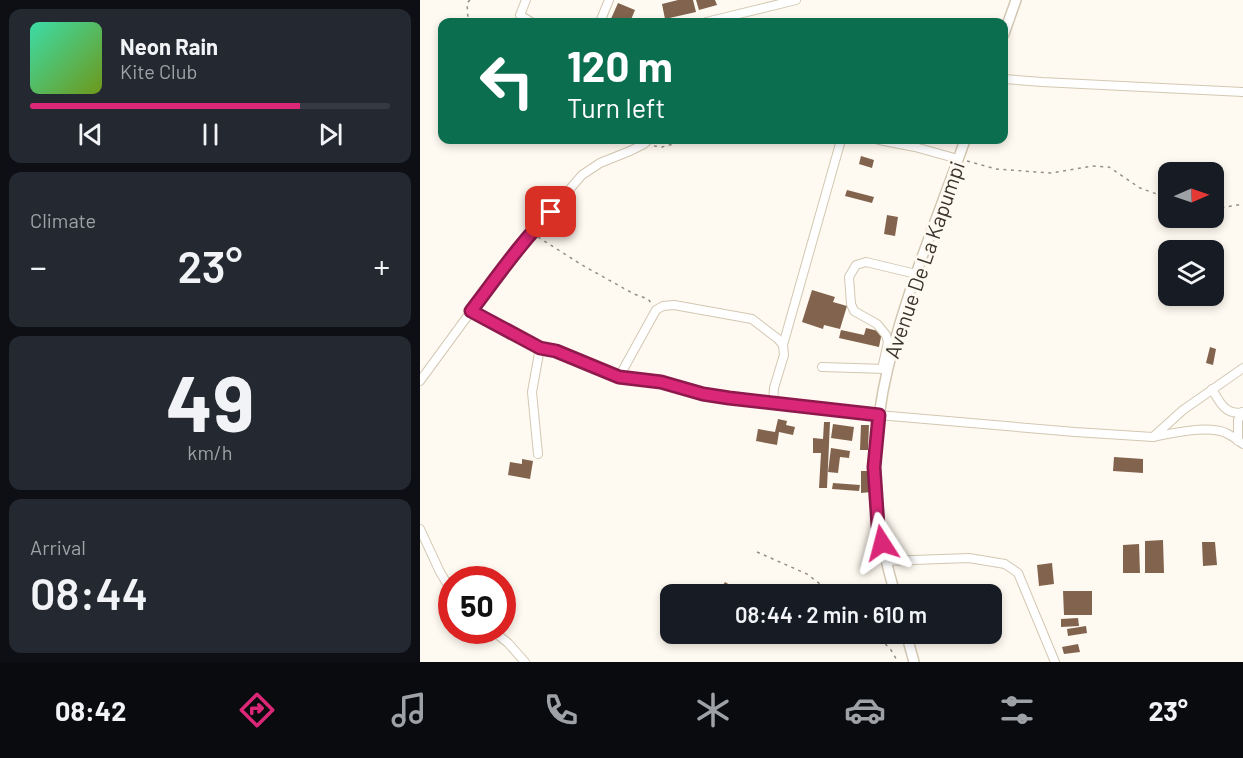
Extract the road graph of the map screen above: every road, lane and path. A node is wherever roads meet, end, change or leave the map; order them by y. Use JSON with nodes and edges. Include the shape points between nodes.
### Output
{"nodes":[{"id":1,"x":470,"y":0,"type":"edge"},
{"id":2,"x":526,"y":0,"type":"edge"},
{"id":3,"x":609,"y":0,"type":"edge"},
{"id":4,"x":796,"y":0,"type":"edge"},
{"id":5,"x":1016,"y":0,"type":"edge"},
{"id":6,"x":468,"y":18,"type":"edge"},
{"id":7,"x":525,"y":18,"type":"edge"},
{"id":8,"x":602,"y":18,"type":"edge"},
{"id":9,"x":730,"y":18,"type":"edge"},
{"id":10,"x":1008,"y":23,"type":"edge"},
{"id":11,"x":1008,"y":79,"type":"edge"},
{"id":12,"x":1243,"y":92,"type":"edge"},
{"id":13,"x":642,"y":144,"type":"edge"},
{"id":14,"x":652,"y":144,"type":"edge"},
{"id":15,"x":673,"y":144,"type":"edge"},
{"id":16,"x":840,"y":144,"type":"edge"},
{"id":17,"x":900,"y":144,"type":"edge"},
{"id":18,"x":964,"y":144,"type":"edge"},
{"id":19,"x":958,"y":159,"type":"junction"},
{"id":20,"x":1158,"y":194,"type":"edge"},
{"id":21,"x":1243,"y":204,"type":"edge"},
{"id":22,"x":1224,"y":207,"type":"edge"},
{"id":23,"x":531,"y":233,"type":"junction"},
{"id":24,"x":916,"y":274,"type":"junction"},
{"id":25,"x":656,"y":310,"type":"junction"},
{"id":26,"x":471,"y":311,"type":"junction"},
{"id":27,"x":783,"y":345,"type":"junction"},
{"id":28,"x":540,"y":348,"type":"junction"},
{"id":29,"x":822,"y":367,"type":"dead end"},
{"id":30,"x":1243,"y":368,"type":"edge"},
{"id":31,"x":885,"y":369,"type":"junction"},
{"id":32,"x":619,"y":377,"type":"junction"},
{"id":33,"x":420,"y":381,"type":"edge"},
{"id":34,"x":1212,"y":389,"type":"junction"},
{"id":35,"x":773,"y":403,"type":"junction"},
{"id":36,"x":1243,"y":412,"type":"edge"},
{"id":37,"x":879,"y":415,"type":"junction"},
{"id":38,"x":1153,"y":437,"type":"junction"},
{"id":39,"x":1241,"y":442,"type":"edge"},
{"id":40,"x":538,"y":454,"type":"dead end"},
{"id":41,"x":420,"y":529,"type":"edge"},
{"id":42,"x":757,"y":552,"type":"dead end"},
{"id":43,"x":886,"y":561,"type":"junction"},
{"id":44,"x":438,"y":568,"type":"edge"},
{"id":45,"x":820,"y":584,"type":"edge"},
{"id":46,"x":892,"y":584,"type":"edge"},
{"id":47,"x":509,"y":644,"type":"edge"},
{"id":48,"x":885,"y":644,"type":"edge"},
{"id":49,"x":909,"y":644,"type":"edge"},
{"id":50,"x":525,"y":662,"type":"edge"},
{"id":51,"x":898,"y":662,"type":"edge"},
{"id":52,"x":914,"y":662,"type":"edge"},
{"id":53,"x":1055,"y":662,"type":"edge"}],
"edges":[{"from":1,"to":6,"type":"path"},
{"from":2,"to":7,"type":"street","via":[[520,15]]},
{"from":3,"to":8,"type":"street"},
{"from":4,"to":9,"type":"street"},
{"from":5,"to":10,"type":"main road"},
{"from":11,"to":12,"type":"street"},
{"from":13,"to":23,"type":"street","via":[[590,168]]},
{"from":14,"to":15,"type":"path"},
{"from":16,"to":27,"type":"street"},
{"from":17,"to":19,"type":"street"},
{"from":18,"to":19,"type":"main road","name":"Avenue De La Kapumpi"},
{"from":19,"to":20,"type":"path","via":[[996,169],[1051,173],[1109,167],[1140,188]]},
{"from":19,"to":24,"type":"main road","name":"Avenue De La Kapumpi"},
{"from":21,"to":22,"type":"path"},
{"from":23,"to":25,"type":"path","via":[[648,299]]},
{"from":23,"to":26,"type":"street"},
{"from":24,"to":31,"type":"main road","name":"Avenue De La Kapumpi"},
{"from":24,"to":31,"type":"street","via":[[866,262],[856,265],[849,277],[854,311],[877,324],[886,336]]},
{"from":25,"to":27,"type":"street","via":[[674,305],[752,319]]},
{"from":25,"to":32,"type":"street"},
{"from":26,"to":28,"type":"street"},
{"from":26,"to":33,"type":"street"},
{"from":27,"to":35,"type":"street"},
{"from":28,"to":32,"type":"street"},
{"from":28,"to":40,"type":"street","via":[[532,392]]},
{"from":29,"to":31,"type":"street"},
{"from":30,"to":34,"type":"street"},
{"from":31,"to":37,"type":"main road","name":"Avenue De La Kapumpi"},
{"from":32,"to":35,"type":"street"},
{"from":34,"to":36,"type":"street","via":[[1230,412]]},
{"from":34,"to":38,"type":"street"},
{"from":35,"to":37,"type":"street"},
{"from":36,"to":39,"type":"street","via":[[1238,420]]},
{"from":37,"to":38,"type":"street"},
{"from":37,"to":43,"type":"main road","name":"Avenue De La Kapumpi","via":[[874,467],[878,526]]},
{"from":38,"to":39,"type":"street","via":[[1216,430]]},
{"from":41,"to":44,"type":"street"},
{"from":42,"to":45,"type":"path","via":[[807,574]]},
{"from":43,"to":46,"type":"main road","name":"Avenue De La Kapumpi"},
{"from":43,"to":53,"type":"street","via":[[969,558],[1005,564],[1018,573]]},
{"from":47,"to":50,"type":"street"},
{"from":48,"to":51,"type":"path"},
{"from":49,"to":52,"type":"main road"}]}
